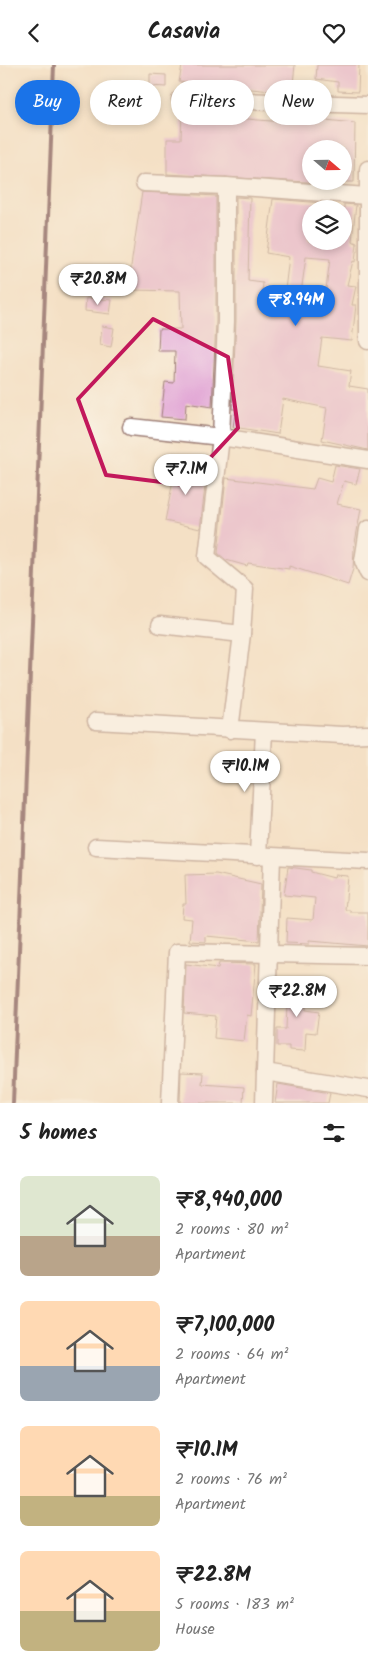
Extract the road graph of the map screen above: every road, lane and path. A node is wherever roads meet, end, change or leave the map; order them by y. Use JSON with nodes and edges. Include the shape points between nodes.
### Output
{"nodes":[{"id":1,"x":254,"y":101,"type":"edge"},
{"id":2,"x":368,"y":105,"type":"edge"},
{"id":3,"x":368,"y":169,"type":"edge"},
{"id":4,"x":144,"y":183,"type":"dead end"},
{"id":5,"x":226,"y":186,"type":"junction"},
{"id":6,"x":367,"y":196,"type":"edge"},
{"id":7,"x":368,"y":338,"type":"edge"},
{"id":8,"x":132,"y":427,"type":"dead end"},
{"id":9,"x":221,"y":437,"type":"junction"},
{"id":10,"x":368,"y":461,"type":"edge"},
{"id":11,"x":368,"y":529,"type":"edge"},
{"id":12,"x":368,"y":573,"type":"edge"},
{"id":13,"x":160,"y":625,"type":"dead end"},
{"id":14,"x":242,"y":635,"type":"junction"},
{"id":15,"x":96,"y":721,"type":"dead end"},
{"id":16,"x":230,"y":730,"type":"junction"},
{"id":17,"x":264,"y":731,"type":"junction"},
{"id":18,"x":368,"y":734,"type":"edge"},
{"id":19,"x":96,"y":847,"type":"dead end"},
{"id":20,"x":265,"y":856,"type":"junction"},
{"id":21,"x":368,"y":861,"type":"edge"},
{"id":22,"x":269,"y":953,"type":"junction"},
{"id":23,"x":368,"y":956,"type":"edge"},
{"id":24,"x":265,"y":1072,"type":"junction"},
{"id":25,"x":368,"y":1089,"type":"edge"},
{"id":26,"x":170,"y":1103,"type":"edge"},
{"id":27,"x":264,"y":1103,"type":"edge"}],
"edges":[{"from":1,"to":2,"type":"street"},
{"from":3,"to":6,"type":"street"},
{"from":4,"to":5,"type":"street"},
{"from":5,"to":6,"type":"street"},
{"from":5,"to":9,"type":"street","via":[[226,321]]},
{"from":6,"to":7,"type":"street"},
{"from":8,"to":9,"type":"street"},
{"from":9,"to":10,"type":"street"},
{"from":9,"to":14,"type":"street","via":[[208,557],[245,589]]},
{"from":11,"to":12,"type":"street","via":[[363,561]]},
{"from":13,"to":14,"type":"street"},
{"from":14,"to":16,"type":"street"},
{"from":15,"to":16,"type":"street"},
{"from":16,"to":17,"type":"street"},
{"from":17,"to":18,"type":"street"},
{"from":17,"to":20,"type":"street"},
{"from":19,"to":20,"type":"street"},
{"from":20,"to":21,"type":"street"},
{"from":20,"to":22,"type":"street"},
{"from":22,"to":23,"type":"street"},
{"from":22,"to":24,"type":"street"},
{"from":22,"to":26,"type":"street","via":[[177,952]]},
{"from":24,"to":25,"type":"street"},
{"from":24,"to":27,"type":"street"}]}
